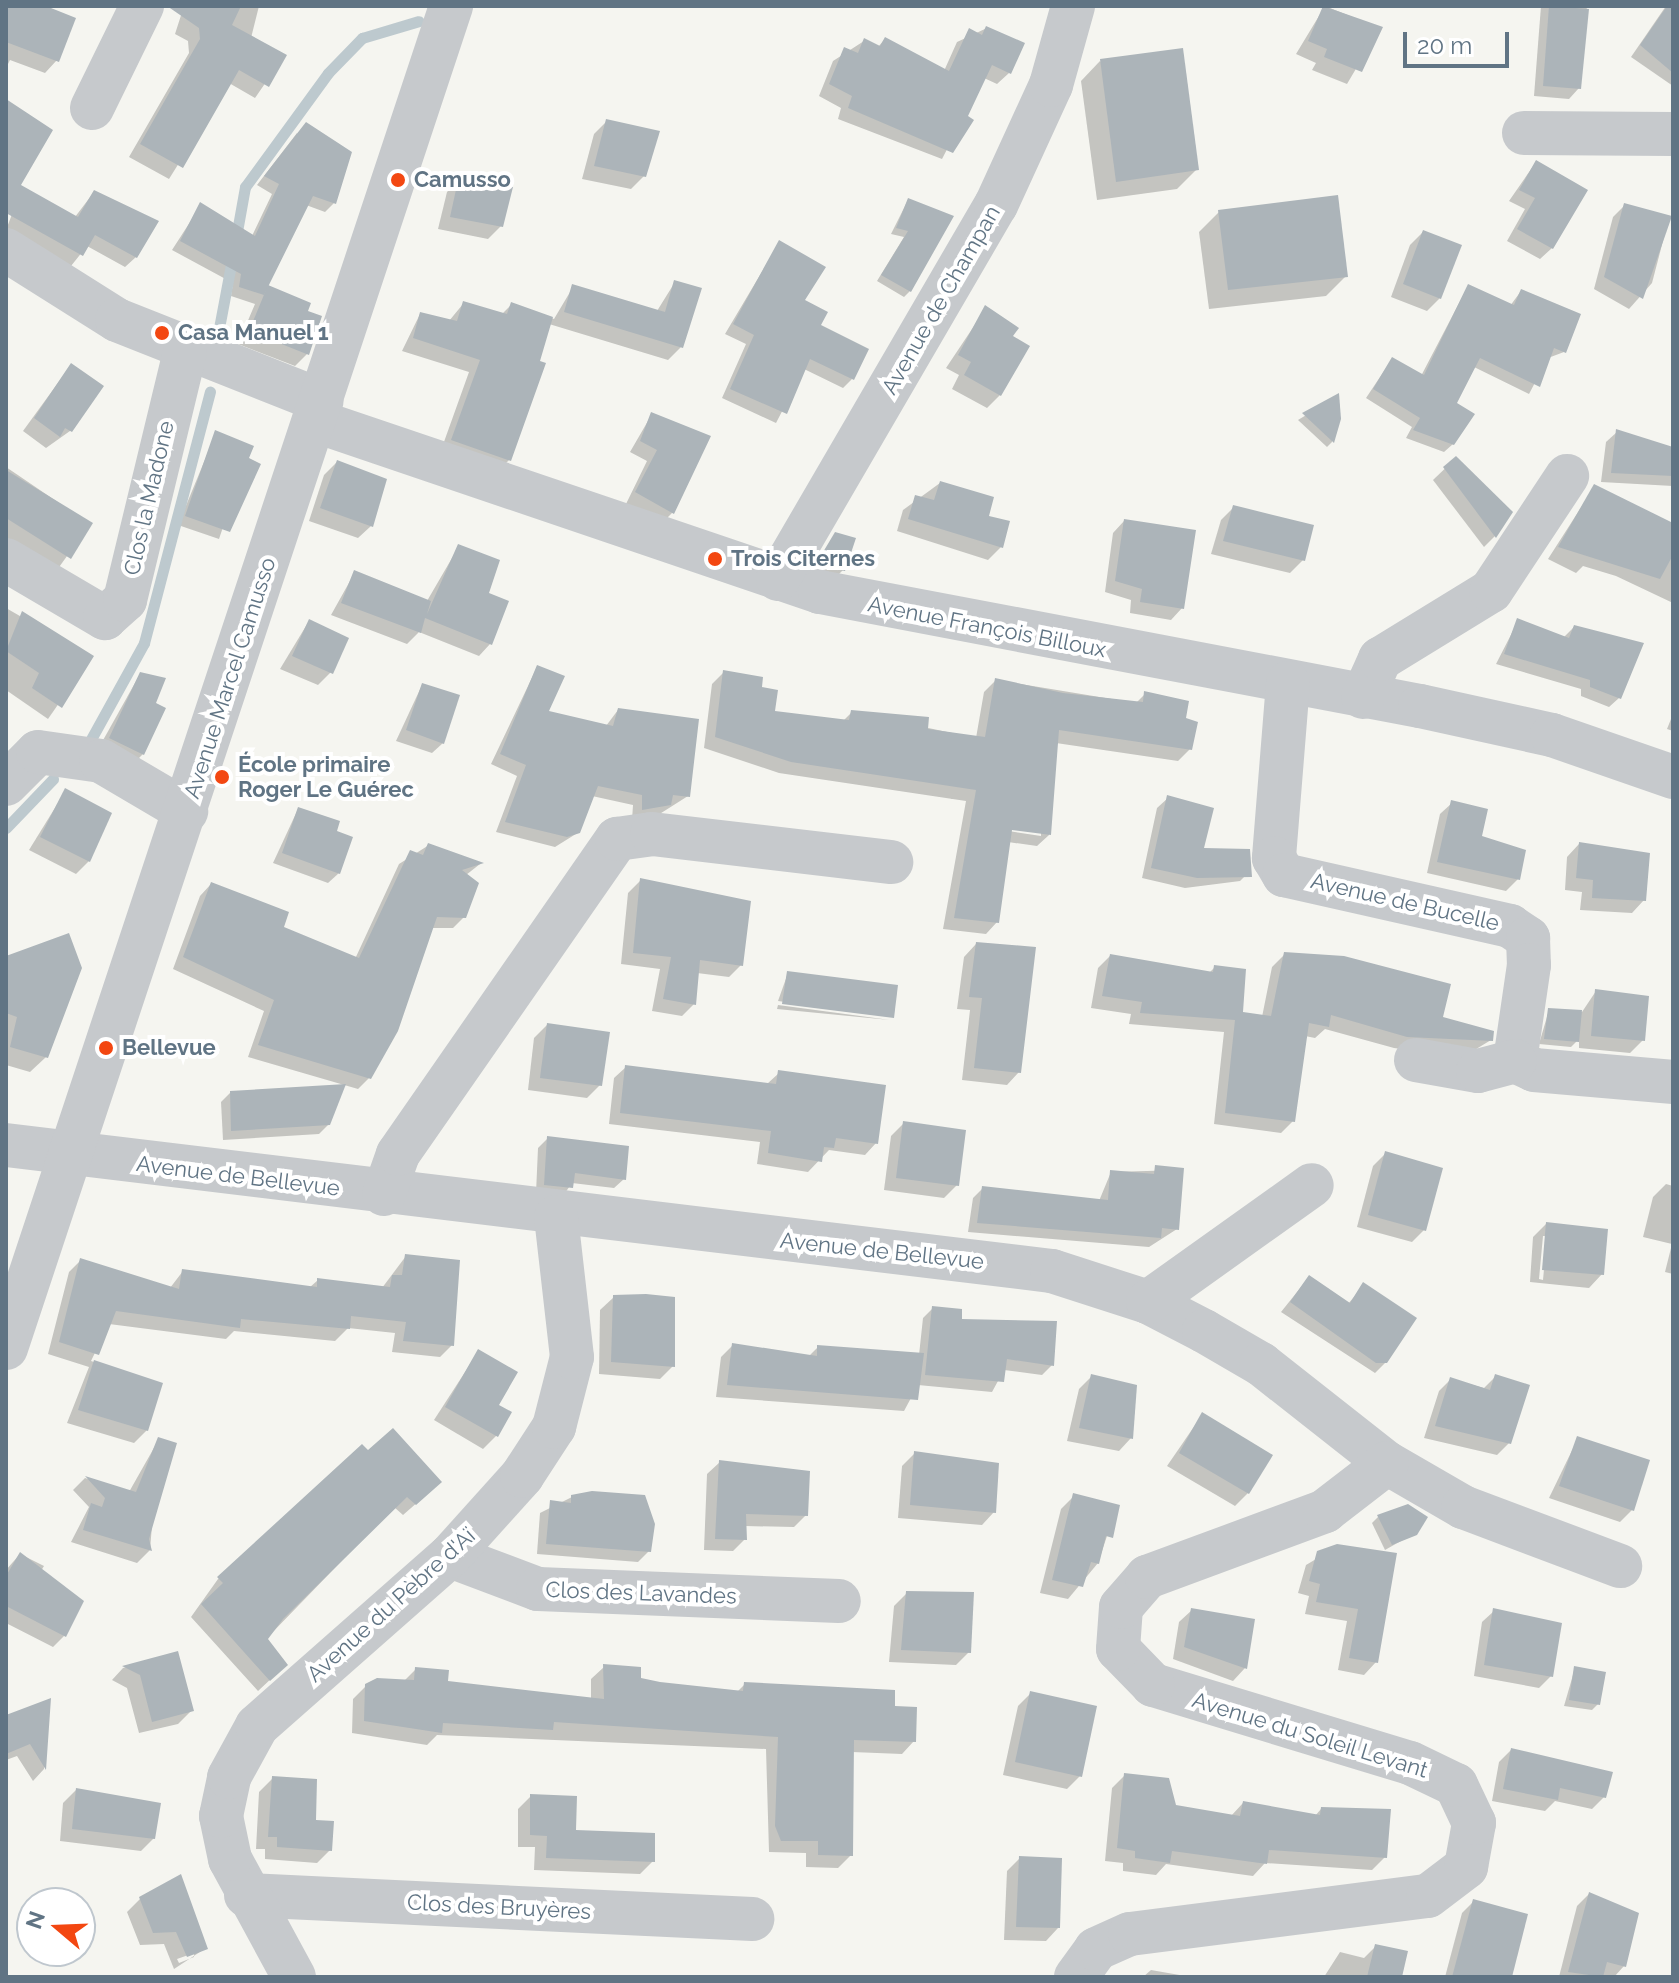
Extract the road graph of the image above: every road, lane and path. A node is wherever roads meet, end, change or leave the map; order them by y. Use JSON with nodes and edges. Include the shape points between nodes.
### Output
{"nodes":[{"id":1,"x":142,"y":6,"type":"edge"},
{"id":2,"x":451,"y":6,"type":"edge"},
{"id":3,"x":1073,"y":6,"type":"edge"},
{"id":4,"x":92,"y":108,"type":"dead end"},
{"id":5,"x":1524,"y":133,"type":"dead end"},
{"id":6,"x":1673,"y":134,"type":"edge"},
{"id":7,"x":6,"y":250,"type":"edge"},
{"id":8,"x":185,"y":352,"type":"junction"},
{"id":9,"x":319,"y":411,"type":"junction"},
{"id":10,"x":1567,"y":476,"type":"dead end"},
{"id":11,"x":6,"y":560,"type":"edge"},
{"id":12,"x":778,"y":579,"type":"junction"},
{"id":13,"x":1288,"y":683,"type":"junction"},
{"id":14,"x":1363,"y":697,"type":"junction"},
{"id":15,"x":1673,"y":777,"type":"edge"},
{"id":16,"x":6,"y":784,"type":"edge"},
{"id":17,"x":186,"y":811,"type":"junction"},
{"id":18,"x":891,"y":862,"type":"dead end"},
{"id":19,"x":1416,"y":1060,"type":"dead end"},
{"id":20,"x":1515,"y":1061,"type":"junction"},
{"id":21,"x":1673,"y":1082,"type":"edge"},
{"id":22,"x":6,"y":1145,"type":"edge"},
{"id":23,"x":69,"y":1156,"type":"junction"},
{"id":24,"x":1312,"y":1185,"type":"dead end"},
{"id":25,"x":384,"y":1194,"type":"junction"},
{"id":26,"x":556,"y":1217,"type":"junction"},
{"id":27,"x":1148,"y":1302,"type":"junction"},
{"id":28,"x":6,"y":1348,"type":"edge"},
{"id":29,"x":1387,"y":1463,"type":"junction"},
{"id":30,"x":450,"y":1556,"type":"junction"},
{"id":31,"x":1620,"y":1566,"type":"dead end"},
{"id":32,"x":839,"y":1601,"type":"dead end"},
{"id":33,"x":246,"y":1895,"type":"junction"},
{"id":34,"x":752,"y":1919,"type":"dead end"},
{"id":35,"x":294,"y":1977,"type":"edge"},
{"id":36,"x":1076,"y":1977,"type":"edge"}],
"edges":[{"from":1,"to":4,"type":"street"},
{"from":2,"to":9,"type":"street","name":"Avenue Marcel Camusso"},
{"from":3,"to":12,"type":"street","name":"Avenue de Champan","via":[[1051,85],[996,205]]},
{"from":5,"to":6,"type":"street"},
{"from":7,"to":8,"type":"street","via":[[117,320]]},
{"from":8,"to":9,"type":"street"},
{"from":8,"to":11,"type":"street","name":"Clos la Madone","via":[[125,600],[105,618]]},
{"from":9,"to":12,"type":"street","name":"Avenue François Billoux"},
{"from":9,"to":17,"type":"street","name":"Avenue Marcel Camusso"},
{"from":10,"to":14,"type":"street","via":[[1491,591],[1380,659]]},
{"from":12,"to":13,"type":"street","name":"Avenue François Billoux","via":[[1019,635]]},
{"from":13,"to":14,"type":"street","name":"Avenue François Billoux"},
{"from":13,"to":20,"type":"street","name":"Avenue de Bucelle","via":[[1274,858],[1284,875],[1510,926],[1528,938]]},
{"from":14,"to":15,"type":"street","name":"Avenue François Billoux","via":[[1552,735]]},
{"from":16,"to":17,"type":"street","via":[[38,752],[101,761]]},
{"from":17,"to":23,"type":"street","name":"Avenue Marcel Camusso"},
{"from":18,"to":25,"type":"street","via":[[652,834],[617,839],[398,1154]]},
{"from":19,"to":20,"type":"street","via":[[1478,1071]]},
{"from":20,"to":21,"type":"street","via":[[1534,1070]]},
{"from":22,"to":23,"type":"street","name":"Avenue de Bellevue"},
{"from":23,"to":25,"type":"street","name":"Avenue de Bellevue"},
{"from":23,"to":28,"type":"street","name":"Avenue Marcel Camusso"},
{"from":24,"to":27,"type":"street"},
{"from":25,"to":26,"type":"street","name":"Avenue de Bellevue"},
{"from":26,"to":27,"type":"street","name":"Avenue de Bellevue","via":[[1018,1265]]},
{"from":26,"to":30,"type":"street","name":"Avenue du Pèbre d'Aï","via":[[572,1357],[568,1394],[522,1476]]},
{"from":27,"to":29,"type":"street","name":"Avenue de Bellevue","via":[[1261,1364]]},
{"from":29,"to":31,"type":"street","name":"Avenue de Bellevue","via":[[1483,1517]]},
{"from":29,"to":36,"type":"street","name":"Avenue du Soleil Levant","via":[[1325,1511],[1147,1577],[1121,1607],[1118,1649],[1153,1685],[1410,1763],[1456,1785],[1474,1823],[1466,1867],[1428,1896],[1130,1934],[1096,1949]]},
{"from":30,"to":32,"type":"street","name":"Clos des Lavandes","via":[[538,1589]]},
{"from":30,"to":33,"type":"street","name":"Avenue du Pèbre d'Aï","via":[[239,1749],[221,1816]]},
{"from":33,"to":34,"type":"street","name":"Clos des Bruyères"},
{"from":33,"to":35,"type":"street","name":"Avenue du Pèbre d'Aï"}]}
